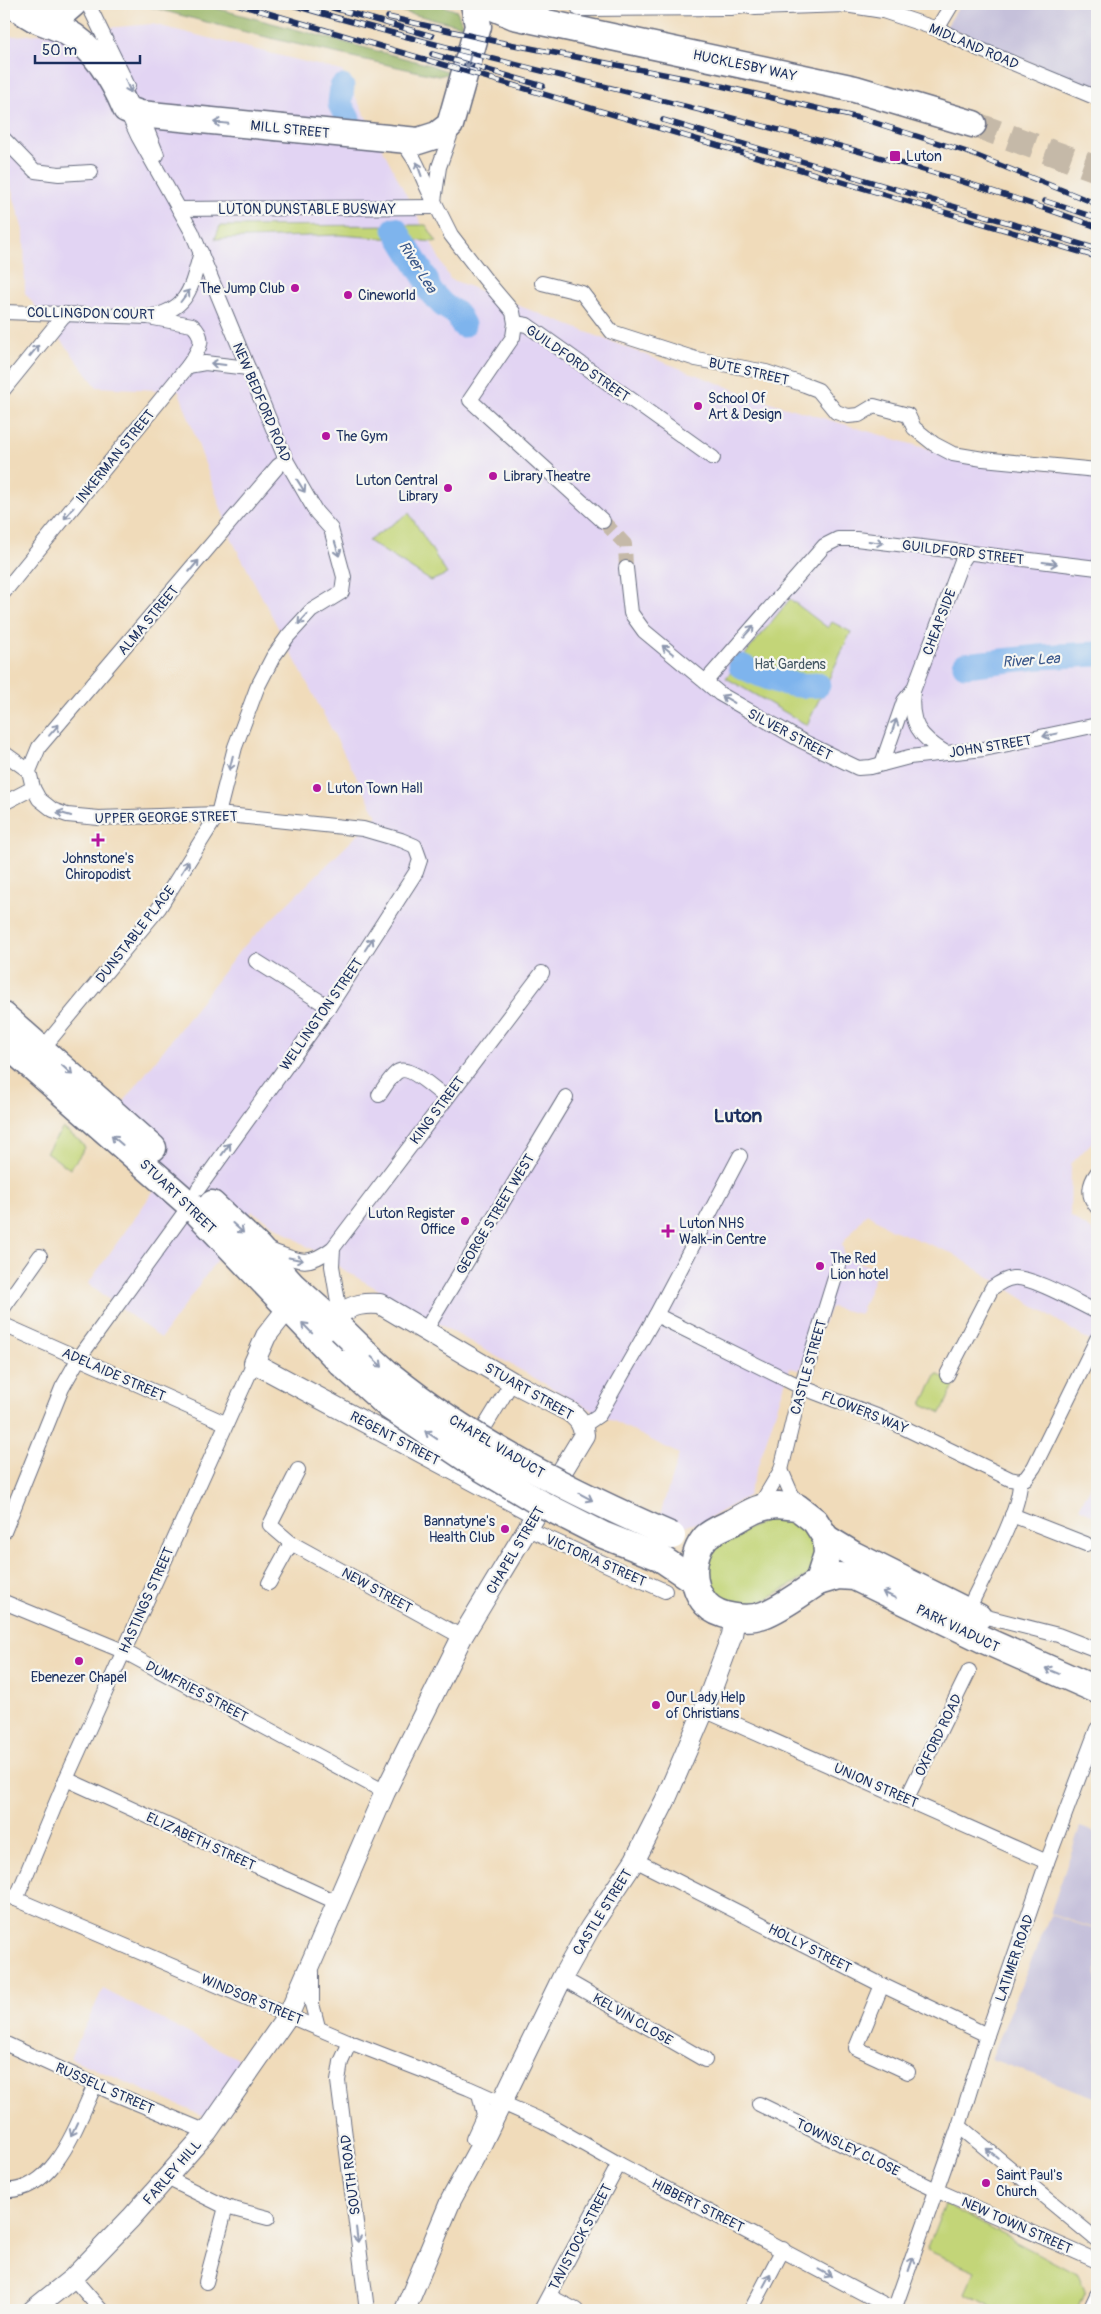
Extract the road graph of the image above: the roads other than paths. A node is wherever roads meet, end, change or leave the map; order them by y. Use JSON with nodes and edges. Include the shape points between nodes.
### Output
{"nodes":[{"id":1,"x":10,"y":4,"type":"edge"},
{"id":2,"x":74,"y":4,"type":"edge"},
{"id":3,"x":88,"y":4,"type":"edge"},
{"id":4,"x":952,"y":4,"type":"edge"},
{"id":5,"x":745,"y":5,"type":"edge"},
{"id":6,"x":884,"y":7,"type":"edge"},
{"id":7,"x":579,"y":9,"type":"dead end"},
{"id":8,"x":479,"y":11,"type":"edge"},
{"id":9,"x":34,"y":18,"type":"junction"},
{"id":10,"x":937,"y":29,"type":"junction"},
{"id":11,"x":1097,"y":98,"type":"edge"},
{"id":12,"x":133,"y":111,"type":"junction"},
{"id":13,"x":973,"y":124,"type":"tunnel mouth"},
{"id":14,"x":448,"y":136,"type":"junction"},
{"id":15,"x":4,"y":139,"type":"edge"},
{"id":16,"x":409,"y":141,"type":"junction"},
{"id":17,"x":91,"y":172,"type":"dead end"},
{"id":18,"x":435,"y":204,"type":"junction"},
{"id":19,"x":179,"y":209,"type":"junction"},
{"id":20,"x":201,"y":252,"type":"junction"},
{"id":21,"x":542,"y":283,"type":"dead end"},
{"id":22,"x":4,"y":312,"type":"edge"},
{"id":23,"x":65,"y":314,"type":"junction"},
{"id":24,"x":148,"y":317,"type":"junction"},
{"id":25,"x":515,"y":323,"type":"junction"},
{"id":26,"x":188,"y":366,"type":"junction"},
{"id":27,"x":248,"y":368,"type":"junction"},
{"id":28,"x":4,"y":389,"type":"edge"},
{"id":29,"x":713,"y":458,"type":"dead end"},
{"id":30,"x":286,"y":460,"type":"junction"},
{"id":31,"x":1097,"y":470,"type":"edge"},
{"id":32,"x":603,"y":521,"type":"tunnel mouth"},
{"id":33,"x":967,"y":554,"type":"junction"},
{"id":34,"x":626,"y":568,"type":"tunnel mouth"},
{"id":35,"x":1097,"y":568,"type":"edge"},
{"id":36,"x":4,"y":592,"type":"edge"},
{"id":37,"x":342,"y":592,"type":"joint"},
{"id":38,"x":706,"y":681,"type":"junction"},
{"id":39,"x":913,"y":691,"type":"junction"},
{"id":40,"x":1097,"y":725,"type":"edge"},
{"id":41,"x":4,"y":753,"type":"edge"},
{"id":42,"x":946,"y":753,"type":"junction"},
{"id":43,"x":882,"y":764,"type":"junction"},
{"id":44,"x":29,"y":770,"type":"junction"},
{"id":45,"x":33,"y":788,"type":"junction"},
{"id":46,"x":4,"y":803,"type":"edge"},
{"id":47,"x":218,"y":814,"type":"junction"},
{"id":48,"x":401,"y":840,"type":"joint"},
{"id":49,"x":256,"y":961,"type":"dead end"},
{"id":50,"x":542,"y":973,"type":"dead end"},
{"id":51,"x":328,"y":1007,"type":"junction"},
{"id":52,"x":4,"y":1016,"type":"edge"},
{"id":53,"x":43,"y":1048,"type":"junction"},
{"id":54,"x":7,"y":1051,"type":"edge"},
{"id":55,"x":378,"y":1095,"type":"dead end"},
{"id":56,"x":566,"y":1097,"type":"dead end"},
{"id":57,"x":446,"y":1098,"type":"junction"},
{"id":58,"x":740,"y":1156,"type":"dead end"},
{"id":59,"x":1097,"y":1173,"type":"edge"},
{"id":60,"x":194,"y":1197,"type":"junction"},
{"id":61,"x":1097,"y":1207,"type":"edge"},
{"id":62,"x":257,"y":1246,"type":"junction"},
{"id":63,"x":333,"y":1248,"type":"junction"},
{"id":64,"x":40,"y":1256,"type":"dead end"},
{"id":65,"x":839,"y":1265,"type":"dead end"},
{"id":66,"x":4,"y":1307,"type":"edge"},
{"id":67,"x":288,"y":1308,"type":"junction"},
{"id":68,"x":1097,"y":1312,"type":"edge"},
{"id":69,"x":656,"y":1315,"type":"junction"},
{"id":70,"x":341,"y":1322,"type":"junction"},
{"id":71,"x":4,"y":1325,"type":"edge"},
{"id":72,"x":425,"y":1331,"type":"junction"},
{"id":73,"x":1097,"y":1339,"type":"edge"},
{"id":74,"x":79,"y":1358,"type":"junction"},
{"id":75,"x":254,"y":1363,"type":"junction"},
{"id":76,"x":341,"y":1363,"type":"joint"},
{"id":77,"x":947,"y":1375,"type":"dead end"},
{"id":78,"x":512,"y":1382,"type":"junction"},
{"id":79,"x":800,"y":1387,"type":"junction"},
{"id":80,"x":225,"y":1423,"type":"junction"},
{"id":81,"x":583,"y":1426,"type":"junction"},
{"id":82,"x":298,"y":1470,"type":"dead end"},
{"id":83,"x":781,"y":1470,"type":"junction"},
{"id":84,"x":458,"y":1472,"type":"junction"},
{"id":85,"x":1020,"y":1481,"type":"junction"},
{"id":86,"x":759,"y":1507,"type":"junction"},
{"id":87,"x":797,"y":1507,"type":"junction"},
{"id":88,"x":1012,"y":1515,"type":"junction"},
{"id":89,"x":532,"y":1522,"type":"junction"},
{"id":90,"x":4,"y":1532,"type":"edge"},
{"id":91,"x":706,"y":1536,"type":"junction"},
{"id":92,"x":826,"y":1538,"type":"junction"},
{"id":93,"x":291,"y":1543,"type":"junction"},
{"id":94,"x":1086,"y":1544,"type":"dead end"},
{"id":95,"x":665,"y":1546,"type":"junction"},
{"id":96,"x":693,"y":1580,"type":"junction"},
{"id":97,"x":269,"y":1582,"type":"dead end"},
{"id":98,"x":818,"y":1582,"type":"junction"},
{"id":99,"x":665,"y":1591,"type":"dead end"},
{"id":100,"x":4,"y":1602,"type":"edge"},
{"id":101,"x":967,"y":1612,"type":"junction"},
{"id":102,"x":735,"y":1617,"type":"junction"},
{"id":103,"x":462,"y":1637,"type":"junction"},
{"id":104,"x":1097,"y":1650,"type":"edge"},
{"id":105,"x":123,"y":1651,"type":"junction"},
{"id":106,"x":968,"y":1671,"type":"dead end"},
{"id":107,"x":1097,"y":1671,"type":"edge"},
{"id":108,"x":1097,"y":1690,"type":"edge"},
{"id":109,"x":704,"y":1710,"type":"junction"},
{"id":110,"x":1097,"y":1729,"type":"edge"},
{"id":111,"x":66,"y":1779,"type":"junction"},
{"id":112,"x":385,"y":1792,"type":"junction"},
{"id":113,"x":907,"y":1798,"type":"junction"},
{"id":114,"x":634,"y":1860,"type":"junction"},
{"id":115,"x":1047,"y":1862,"type":"junction"},
{"id":116,"x":10,"y":1896,"type":"edge"},
{"id":117,"x":336,"y":1902,"type":"junction"},
{"id":118,"x":312,"y":1958,"type":"junction"},
{"id":119,"x":562,"y":1978,"type":"junction"},
{"id":120,"x":882,"y":1985,"type":"junction"},
{"id":121,"x":289,"y":2014,"type":"junction"},
{"id":122,"x":318,"y":2027,"type":"junction"},
{"id":123,"x":987,"y":2035,"type":"junction"},
{"id":124,"x":350,"y":2042,"type":"junction"},
{"id":125,"x":4,"y":2043,"type":"edge"},
{"id":126,"x":705,"y":2060,"type":"dead end"},
{"id":127,"x":908,"y":2072,"type":"dead end"},
{"id":128,"x":95,"y":2085,"type":"junction"},
{"id":129,"x":479,"y":2093,"type":"junction"},
{"id":130,"x":501,"y":2103,"type":"junction"},
{"id":131,"x":759,"y":2104,"type":"dead end"},
{"id":132,"x":959,"y":2126,"type":"junction"},
{"id":133,"x":207,"y":2132,"type":"junction"},
{"id":134,"x":619,"y":2164,"type":"junction"},
{"id":135,"x":167,"y":2178,"type":"junction"},
{"id":136,"x":4,"y":2190,"type":"edge"},
{"id":137,"x":936,"y":2190,"type":"junction"},
{"id":138,"x":451,"y":2200,"type":"junction"},
{"id":139,"x":226,"y":2207,"type":"junction"},
{"id":140,"x":268,"y":2218,"type":"dead end"},
{"id":141,"x":1097,"y":2240,"type":"edge"},
{"id":142,"x":783,"y":2249,"type":"junction"},
{"id":143,"x":1097,"y":2261,"type":"edge"},
{"id":144,"x":73,"y":2278,"type":"junction"},
{"id":145,"x":206,"y":2282,"type":"dead end"},
{"id":146,"x":1097,"y":2295,"type":"edge"},
{"id":147,"x":549,"y":2296,"type":"junction"},
{"id":148,"x":33,"y":2310,"type":"edge"},
{"id":149,"x":102,"y":2310,"type":"edge"},
{"id":150,"x":367,"y":2310,"type":"edge"},
{"id":151,"x":405,"y":2310,"type":"edge"},
{"id":152,"x":542,"y":2310,"type":"edge"},
{"id":153,"x":576,"y":2310,"type":"edge"},
{"id":154,"x":751,"y":2310,"type":"edge"},
{"id":155,"x":895,"y":2310,"type":"edge"},
{"id":156,"x":1090,"y":2310,"type":"edge"}],
"edges":[{"from":1,"to":9,"type":"highway","name":"NEW BEDFORD ROAD"},
{"from":2,"to":9,"type":"highway","via":[[58,17]]},
{"from":3,"to":12,"type":"street","name":"NEW BEDFORD ROAD","one_way":true,"via":[[101,27]]},
{"from":4,"to":10,"type":"street"},
{"from":5,"to":6,"type":"street","name":"MIDLAND ROAD","via":[[755,8]]},
{"from":5,"to":7,"type":"street","name":"MIDLAND ROAD","via":[[732,8]]},
{"from":6,"to":10,"type":"street","name":"MIDLAND ROAD"},
{"from":8,"to":13,"type":"highway","name":"HUCKLESBY WAY","via":[[854,89]]},
{"from":8,"to":14,"type":"highway","one_way":true},
{"from":9,"to":12,"type":"highway","name":"NEW BEDFORD ROAD","via":[[64,31],[93,52]]},
{"from":10,"to":11,"type":"street","name":"MIDLAND ROAD"},
{"from":16,"to":12,"type":"highway","name":"MILL STREET","one_way":true},
{"from":12,"to":19,"type":"street","name":"NEW BEDFORD ROAD","via":[[138,136]]},
{"from":14,"to":16,"type":"highway","name":"MILL STREET"},
{"from":14,"to":18,"type":"street","via":[[439,167]]},
{"from":15,"to":17,"type":"street","via":[[35,171],[59,174]]},
{"from":18,"to":16,"type":"street","name":"GUILDFORD STREET","one_way":true},
{"from":18,"to":19,"type":"street","name":"LUTON DUNSTABLE BUSWAY"},
{"from":18,"to":25,"type":"street","name":"GUILDFORD STREET","via":[[451,235],[513,312]]},
{"from":19,"to":20,"type":"street","name":"NEW BEDFORD ROAD"},
{"from":24,"to":20,"type":"street","name":"COLLINGDON COURT","one_way":true,"via":[[172,311],[189,292]]},
{"from":20,"to":27,"type":"street","name":"NEW BEDFORD ROAD"},
{"from":21,"to":31,"type":"street","name":"BUTE STREET","via":[[582,293],[612,332],[696,359],[766,372],[805,384],[818,390],[836,412],[848,416],[859,415],[874,406],[908,415],[914,428],[953,454]]},
{"from":22,"to":23,"type":"street","name":"COLLINGDON COURT"},
{"from":23,"to":24,"type":"street","name":"COLLINGDON COURT"},
{"from":28,"to":23,"type":"street","one_way":true},
{"from":24,"to":26,"type":"street","name":"INKERMAN STREET","via":[[176,320],[198,330],[201,348]]},
{"from":25,"to":29,"type":"street","name":"GUILDFORD STREET","via":[[528,325]]},
{"from":25,"to":32,"type":"street","via":[[513,337],[470,400]]},
{"from":27,"to":26,"type":"street","one_way":true,"via":[[205,363]]},
{"from":26,"to":36,"type":"street","name":"INKERMAN STREET","one_way":true},
{"from":27,"to":30,"type":"street","name":"NEW BEDFORD ROAD"},
{"from":30,"to":37,"type":"street","name":"NEW BEDFORD ROAD","one_way":true,"via":[[316,512],[331,529],[344,577]]},
{"from":44,"to":30,"type":"street","name":"ALMA STREET","one_way":true,"via":[[39,747]]},
{"from":33,"to":35,"type":"street","name":"GUILDFORD STREET","one_way":true},
{"from":38,"to":33,"type":"street","name":"GUILDFORD STREET","one_way":true,"via":[[828,542],[856,539]]},
{"from":33,"to":39,"type":"street","name":"CHEAPSIDE"},
{"from":38,"to":34,"type":"street","name":"SILVER STREET","one_way":true,"via":[[635,620],[630,606]]},
{"from":37,"to":47,"type":"street","name":"DUNSTABLE PLACE","one_way":true,"via":[[311,611],[273,657],[257,688],[235,747]]},
{"from":43,"to":38,"type":"street","name":"SILVER STREET","one_way":true,"via":[[858,768],[850,765],[761,719],[720,694]]},
{"from":39,"to":42,"type":"street","via":[[911,706],[920,733]]},
{"from":43,"to":39,"type":"street","one_way":true,"via":[[904,701]]},
{"from":40,"to":42,"type":"street","name":"JOHN STREET","one_way":true,"via":[[984,749]]},
{"from":41,"to":44,"type":"street"},
{"from":42,"to":43,"type":"street","name":"JOHN STREET"},
{"from":44,"to":45,"type":"street"},
{"from":45,"to":46,"type":"street"},
{"from":47,"to":45,"type":"street","name":"UPPER GEORGE STREET","one_way":true,"via":[[84,818],[53,810],[39,799]]},
{"from":47,"to":48,"type":"street","name":"UPPER GEORGE STREET","via":[[344,826]]},
{"from":53,"to":47,"type":"street","name":"DUNSTABLE PLACE","one_way":true,"via":[[159,908]]},
{"from":51,"to":48,"type":"street","name":"WELLINGTON STREET","one_way":true,"via":[[420,866],[415,846]]},
{"from":49,"to":51,"type":"street"},
{"from":50,"to":57,"type":"street","name":"KING STREET"},
{"from":60,"to":51,"type":"street","name":"WELLINGTON STREET","one_way":true},
{"from":52,"to":53,"type":"highway","name":"STUART STREET"},
{"from":53,"to":60,"type":"highway","name":"STUART STREET","one_way":true},
{"from":60,"to":54,"type":"highway","name":"STUART STREET","one_way":true},
{"from":55,"to":57,"type":"street","via":[[397,1071],[403,1069],[411,1071]]},
{"from":56,"to":72,"type":"street","name":"GEORGE STREET WEST"},
{"from":57,"to":63,"type":"street","name":"KING STREET"},
{"from":58,"to":69,"type":"street"},
{"from":59,"to":61,"type":"street","via":[[1090,1188]]},
{"from":60,"to":62,"type":"highway","name":"STUART STREET","one_way":true},
{"from":60,"to":67,"type":"highway","name":"STUART STREET"},
{"from":60,"to":74,"type":"street","name":"WELLINGTON STREET"},
{"from":62,"to":63,"type":"street","one_way":true,"via":[[291,1259],[312,1261]]},
{"from":62,"to":70,"type":"highway","name":"STUART STREET","via":[[292,1284]]},
{"from":63,"to":70,"type":"street","via":[[332,1266]]},
{"from":64,"to":66,"type":"street"},
{"from":65,"to":79,"type":"street","name":"CASTLE STREET"},
{"from":67,"to":75,"type":"main road","name":"HASTINGS STREET","via":[[266,1336]]},
{"from":76,"to":67,"type":"highway","name":"STUART STREET","one_way":true},
{"from":68,"to":77,"type":"street","via":[[1032,1281],[1014,1278],[1002,1281],[992,1288]]},
{"from":69,"to":79,"type":"street","name":"FLOWERS WAY"},
{"from":69,"to":81,"type":"street","via":[[599,1415]]},
{"from":70,"to":72,"type":"main road","name":"STUART STREET","via":[[359,1304],[380,1304]]},
{"from":70,"to":95,"type":"highway","name":"CHAPEL VIADUCT","one_way":true,"bridge":true,"via":[[391,1376],[457,1424],[526,1466],[597,1503]]},
{"from":71,"to":74,"type":"street","name":"ADELAIDE STREET"},
{"from":72,"to":78,"type":"main road","name":"STUART STREET"},
{"from":73,"to":85,"type":"street","via":[[1034,1467]]},
{"from":74,"to":80,"type":"street","name":"ADELAIDE STREET"},
{"from":74,"to":90,"type":"street","name":"WELLINGTON STREET","via":[[62,1388]]},
{"from":75,"to":80,"type":"street","name":"HASTINGS STREET"},
{"from":75,"to":84,"type":"main road","name":"REGENT STREET"},
{"from":95,"to":76,"type":"highway","name":"CHAPEL VIADUCT","one_way":true,"bridge":true,"via":[[603,1535],[542,1504],[472,1464],[390,1407]]},
{"from":78,"to":81,"type":"main road","name":"STUART STREET","via":[[570,1412]]},
{"from":78,"to":84,"type":"street"},
{"from":79,"to":83,"type":"street","name":"CASTLE STREET"},
{"from":79,"to":85,"type":"street","name":"FLOWERS WAY","via":[[890,1421]]},
{"from":80,"to":105,"type":"street","name":"HASTINGS STREET"},
{"from":81,"to":89,"type":"main road","name":"CHAPEL STREET","via":[[584,1435]]},
{"from":82,"to":93,"type":"street","name":"NEW STREET","via":[[270,1525]]},
{"from":83,"to":86,"type":"street","name":"CASTLE STREET"},
{"from":83,"to":87,"type":"street"},
{"from":84,"to":89,"type":"main road","name":"REGENT STREET"},
{"from":85,"to":88,"type":"street","via":[[1020,1494]]},
{"from":86,"to":87,"type":"highway"},
{"from":86,"to":91,"type":"highway"},
{"from":87,"to":92,"type":"highway","via":[[815,1521]]},
{"from":88,"to":94,"type":"street"},
{"from":88,"to":101,"type":"street"},
{"from":89,"to":99,"type":"street","name":"VICTORIA STREET"},
{"from":89,"to":103,"type":"main road","name":"CHAPEL STREET"},
{"from":91,"to":95,"type":"highway"},
{"from":91,"to":96,"type":"highway","via":[[698,1552]]},
{"from":92,"to":98,"type":"highway","via":[[828,1554]]},
{"from":92,"to":101,"type":"highway","name":"PARK VIADUCT"},
{"from":93,"to":97,"type":"street"},
{"from":93,"to":103,"type":"street","name":"NEW STREET"},
{"from":95,"to":96,"type":"highway"},
{"from":96,"to":102,"type":"highway","via":[[706,1604]]},
{"from":98,"to":102,"type":"highway","via":[[762,1615]]},
{"from":108,"to":98,"type":"highway","name":"PARK VIADUCT","one_way":true,"via":[[854,1578],[838,1576]]},
{"from":100,"to":105,"type":"street","name":"DUMFRIES STREET"},
{"from":101,"to":104,"type":"street","via":[[1058,1635]]},
{"from":101,"to":107,"type":"highway","name":"PARK VIADUCT"},
{"from":102,"to":109,"type":"main road","name":"CASTLE STREET","via":[[732,1635]]},
{"from":103,"to":112,"type":"main road","name":"CHAPEL STREET"},
{"from":105,"to":111,"type":"street","name":"HASTINGS STREET"},
{"from":105,"to":112,"type":"street","name":"DUMFRIES STREET"},
{"from":106,"to":113,"type":"street","name":"OXFORD ROAD"},
{"from":109,"to":113,"type":"street","name":"UNION STREET"},
{"from":109,"to":114,"type":"main road","name":"CASTLE STREET","via":[[665,1801]]},
{"from":110,"to":115,"type":"street","name":"LATIMER ROAD"},
{"from":111,"to":116,"type":"street","name":"HASTINGS STREET"},
{"from":111,"to":117,"type":"street","name":"ELIZABETH STREET"},
{"from":112,"to":117,"type":"main road","name":"CHAPEL STREET"},
{"from":113,"to":115,"type":"street","name":"UNION STREET"},
{"from":114,"to":119,"type":"main road","name":"CASTLE STREET"},
{"from":114,"to":120,"type":"street","name":"HOLLY STREET"},
{"from":115,"to":123,"type":"street","name":"LATIMER ROAD"},
{"from":116,"to":121,"type":"street","name":"WINDSOR STREET"},
{"from":117,"to":118,"type":"main road","name":"CHAPEL STREET"},
{"from":118,"to":121,"type":"main road","name":"CHAPEL STREET"},
{"from":118,"to":122,"type":"street","name":"CHAPEL STREET","via":[[310,1991]]},
{"from":119,"to":126,"type":"street","name":"KELVIN CLOSE"},
{"from":119,"to":130,"type":"main road","name":"CASTLE STREET"},
{"from":120,"to":123,"type":"street","name":"HOLLY STREET"},
{"from":120,"to":127,"type":"street","via":[[856,2048]]},
{"from":121,"to":122,"type":"street","name":"WINDSOR STREET"},
{"from":121,"to":133,"type":"main road","name":"FARLEY HILL"},
{"from":122,"to":124,"type":"street","name":"WINDSOR STREET"},
{"from":123,"to":132,"type":"street","name":"LATIMER ROAD"},
{"from":124,"to":129,"type":"street","name":"WINDSOR STREET"},
{"from":124,"to":150,"type":"street","name":"SOUTH ROAD","one_way":true,"via":[[341,2062],[338,2081]]},
{"from":125,"to":128,"type":"street","name":"RUSSELL STREET"},
{"from":128,"to":133,"type":"street","name":"RUSSELL STREET"},
{"from":128,"to":136,"type":"street","one_way":true,"via":[[68,2144],[47,2174],[31,2186]]},
{"from":129,"to":130,"type":"street","name":"WINDSOR STREET"},
{"from":129,"to":138,"type":"street","name":"CASTLE STREET","via":[[484,2115],[464,2159]]},
{"from":130,"to":134,"type":"street","name":"HIBBERT STREET","via":[[543,2121]]},
{"from":130,"to":138,"type":"main road","name":"CASTLE STREET"},
{"from":131,"to":137,"type":"street","name":"TOWNSLEY CLOSE"},
{"from":132,"to":137,"type":"street","name":"LATIMER ROAD"},
{"from":141,"to":132,"type":"street","one_way":true},
{"from":133,"to":135,"type":"main road","name":"FARLEY HILL"},
{"from":134,"to":142,"type":"street","name":"HIBBERT STREET"},
{"from":134,"to":147,"type":"street","name":"TAVISTOCK STREET"},
{"from":135,"to":139,"type":"street"},
{"from":135,"to":144,"type":"main road","name":"FARLEY HILL"},
{"from":137,"to":143,"type":"street","name":"NEW TOWN STREET"},
{"from":155,"to":137,"type":"street","name":"LATIMER ROAD","one_way":true},
{"from":138,"to":151,"type":"main road","name":"CASTLE STREET"},
{"from":139,"to":140,"type":"street"},
{"from":139,"to":145,"type":"street"},
{"from":154,"to":142,"type":"street","one_way":true},
{"from":142,"to":155,"type":"street","name":"HIBBERT STREET","one_way":true},
{"from":144,"to":148,"type":"main road","name":"FARLEY HILL"},
{"from":144,"to":149,"type":"street"},
{"from":146,"to":156,"type":"street"},
{"from":147,"to":152,"type":"street","name":"TAVISTOCK STREET"},
{"from":147,"to":153,"type":"street"}]}
